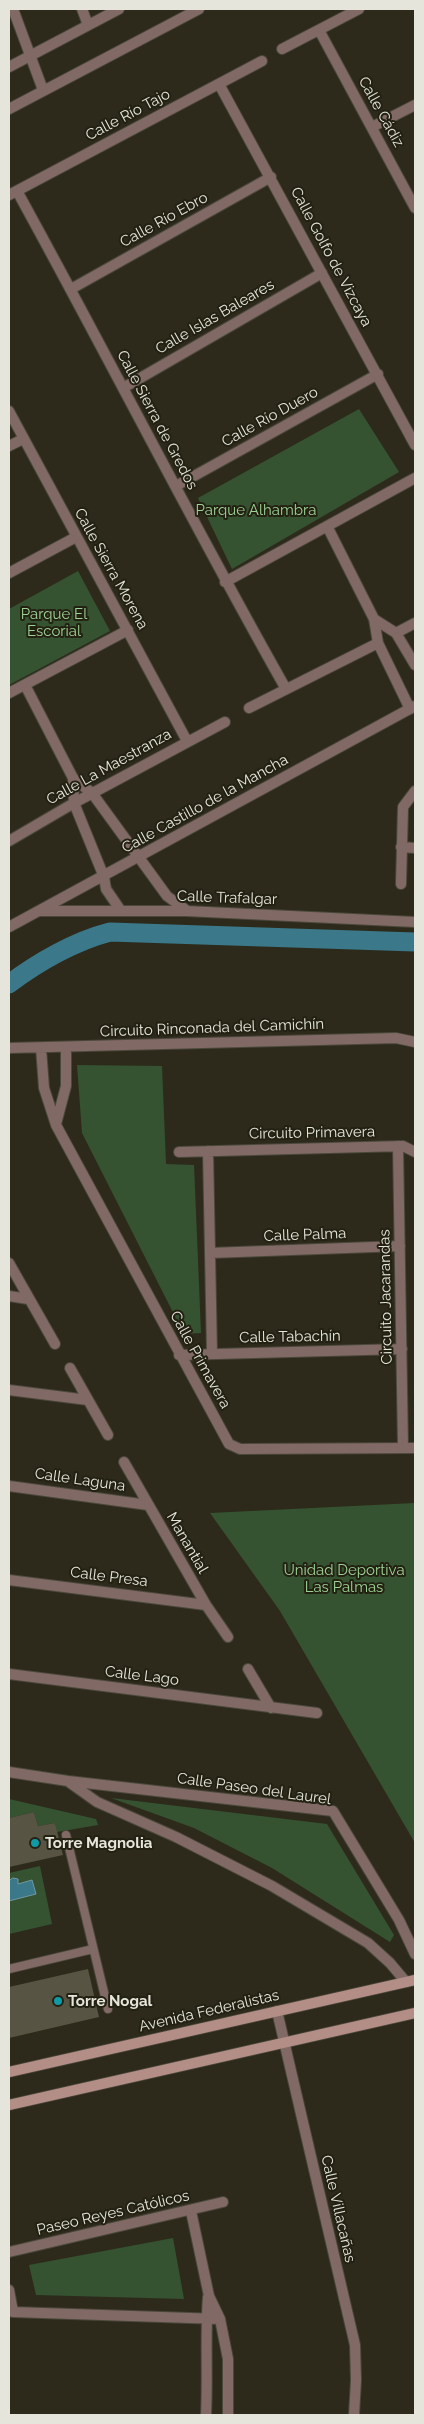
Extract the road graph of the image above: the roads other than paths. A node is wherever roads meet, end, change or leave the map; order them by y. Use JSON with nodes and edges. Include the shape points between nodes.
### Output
{"nodes":[{"id":1,"x":13,"y":9,"type":"edge"},
{"id":2,"x":82,"y":9,"type":"edge"},
{"id":3,"x":119,"y":9,"type":"edge"},
{"id":4,"x":199,"y":9,"type":"edge"},
{"id":5,"x":359,"y":9,"type":"edge"},
{"id":6,"x":88,"y":25,"type":"junction"},
{"id":7,"x":319,"y":30,"type":"junction"},
{"id":8,"x":282,"y":49,"type":"dead end"},
{"id":9,"x":31,"y":56,"type":"junction"},
{"id":10,"x":262,"y":62,"type":"dead end"},
{"id":11,"x":9,"y":67,"type":"edge"},
{"id":12,"x":219,"y":84,"type":"junction"},
{"id":13,"x":43,"y":90,"type":"junction"},
{"id":14,"x":415,"y":105,"type":"edge"},
{"id":15,"x":9,"y":109,"type":"edge"},
{"id":16,"x":372,"y":127,"type":"junction"},
{"id":17,"x":271,"y":178,"type":"junction"},
{"id":18,"x":13,"y":193,"type":"edge"},
{"id":19,"x":415,"y":208,"type":"edge"},
{"id":20,"x":322,"y":273,"type":"junction"},
{"id":21,"x":71,"y":289,"type":"junction"},
{"id":22,"x":378,"y":374,"type":"junction"},
{"id":23,"x":123,"y":388,"type":"junction"},
{"id":24,"x":9,"y":411,"type":"edge"},
{"id":25,"x":23,"y":438,"type":"junction"},
{"id":26,"x":415,"y":445,"type":"edge"},
{"id":27,"x":9,"y":446,"type":"edge"},
{"id":28,"x":415,"y":478,"type":"edge"},
{"id":29,"x":176,"y":486,"type":"junction"},
{"id":30,"x":327,"y":526,"type":"junction"},
{"id":31,"x":76,"y":537,"type":"junction"},
{"id":32,"x":9,"y":573,"type":"edge"},
{"id":33,"x":225,"y":582,"type":"junction"},
{"id":34,"x":374,"y":619,"type":"junction"},
{"id":35,"x":415,"y":623,"type":"edge"},
{"id":36,"x":128,"y":630,"type":"junction"},
{"id":37,"x":396,"y":633,"type":"junction"},
{"id":38,"x":378,"y":643,"type":"junction"},
{"id":39,"x":415,"y":665,"type":"edge"},
{"id":40,"x":25,"y":685,"type":"junction"},
{"id":41,"x":286,"y":689,"type":"junction"},
{"id":42,"x":9,"y":694,"type":"edge"},
{"id":43,"x":412,"y":707,"type":"edge"},
{"id":44,"x":249,"y":708,"type":"dead end"},
{"id":45,"x":225,"y":722,"type":"dead end"},
{"id":46,"x":187,"y":741,"type":"junction"},
{"id":47,"x":73,"y":778,"type":"junction"},
{"id":48,"x":415,"y":791,"type":"edge"},
{"id":49,"x":92,"y":793,"type":"junction"},
{"id":50,"x":74,"y":803,"type":"junction"},
{"id":51,"x":9,"y":841,"type":"edge"},
{"id":52,"x":401,"y":847,"type":"junction"},
{"id":53,"x":415,"y":848,"type":"edge"},
{"id":54,"x":140,"y":857,"type":"junction"},
{"id":55,"x":104,"y":876,"type":"junction"},
{"id":56,"x":401,"y":884,"type":"dead end"},
{"id":57,"x":186,"y":910,"type":"junction"},
{"id":58,"x":38,"y":911,"type":"junction"},
{"id":59,"x":120,"y":911,"type":"junction"},
{"id":60,"x":415,"y":922,"type":"edge"},
{"id":61,"x":9,"y":927,"type":"edge"},
{"id":62,"x":415,"y":1042,"type":"edge"},
{"id":63,"x":66,"y":1047,"type":"junction"},
{"id":64,"x":9,"y":1048,"type":"edge"},
{"id":65,"x":40,"y":1048,"type":"junction"},
{"id":66,"x":56,"y":1125,"type":"junction"},
{"id":67,"x":398,"y":1146,"type":"junction"},
{"id":68,"x":208,"y":1151,"type":"junction"},
{"id":69,"x":179,"y":1152,"type":"dead end"},
{"id":70,"x":415,"y":1152,"type":"edge"},
{"id":71,"x":400,"y":1246,"type":"junction"},
{"id":72,"x":210,"y":1253,"type":"junction"},
{"id":73,"x":9,"y":1263,"type":"edge"},
{"id":74,"x":9,"y":1296,"type":"edge"},
{"id":75,"x":28,"y":1299,"type":"junction"},
{"id":76,"x":55,"y":1344,"type":"dead end"},
{"id":77,"x":402,"y":1350,"type":"junction"},
{"id":78,"x":212,"y":1354,"type":"junction"},
{"id":79,"x":179,"y":1355,"type":"junction"},
{"id":80,"x":70,"y":1368,"type":"dead end"},
{"id":81,"x":9,"y":1390,"type":"edge"},
{"id":82,"x":88,"y":1400,"type":"junction"},
{"id":83,"x":108,"y":1434,"type":"dead end"},
{"id":84,"x":403,"y":1448,"type":"junction"},
{"id":85,"x":415,"y":1448,"type":"edge"},
{"id":86,"x":124,"y":1462,"type":"dead end"},
{"id":87,"x":9,"y":1486,"type":"edge"},
{"id":88,"x":148,"y":1505,"type":"junction"},
{"id":89,"x":9,"y":1580,"type":"edge"},
{"id":90,"x":206,"y":1605,"type":"junction"},
{"id":91,"x":228,"y":1637,"type":"dead end"},
{"id":92,"x":248,"y":1669,"type":"dead end"},
{"id":93,"x":9,"y":1674,"type":"edge"},
{"id":94,"x":271,"y":1708,"type":"junction"},
{"id":95,"x":317,"y":1713,"type":"dead end"},
{"id":96,"x":9,"y":1772,"type":"edge"},
{"id":97,"x":68,"y":1781,"type":"junction"},
{"id":98,"x":66,"y":1835,"type":"dead end"},
{"id":99,"x":93,"y":1949,"type":"junction"},
{"id":100,"x":415,"y":1954,"type":"edge"},
{"id":101,"x":9,"y":1968,"type":"edge"},
{"id":102,"x":411,"y":1981,"type":"edge"},
{"id":103,"x":108,"y":2009,"type":"dead end"},
{"id":104,"x":277,"y":2011,"type":"junction"},
{"id":105,"x":415,"y":2013,"type":"edge"},
{"id":106,"x":284,"y":2042,"type":"junction"},
{"id":107,"x":9,"y":2072,"type":"edge"},
{"id":108,"x":9,"y":2104,"type":"edge"},
{"id":109,"x":223,"y":2202,"type":"dead end"},
{"id":110,"x":191,"y":2211,"type":"junction"},
{"id":111,"x":9,"y":2252,"type":"edge"},
{"id":112,"x":9,"y":2290,"type":"edge"},
{"id":113,"x":208,"y":2296,"type":"junction"},
{"id":114,"x":206,"y":2319,"type":"junction"},
{"id":115,"x":220,"y":2319,"type":"junction"},
{"id":116,"x":206,"y":2415,"type":"edge"},
{"id":117,"x":228,"y":2415,"type":"edge"},
{"id":118,"x":354,"y":2415,"type":"edge"}],
"edges":[{"from":1,"to":9,"type":"street"},
{"from":2,"to":6,"type":"street"},
{"from":3,"to":6,"type":"street"},
{"from":4,"to":13,"type":"street"},
{"from":5,"to":7,"type":"street"},
{"from":6,"to":9,"type":"street"},
{"from":7,"to":8,"type":"street"},
{"from":7,"to":16,"type":"street","name":"Calle Cádiz"},
{"from":9,"to":11,"type":"street"},
{"from":9,"to":13,"type":"street"},
{"from":10,"to":12,"type":"street","name":"Calle Río Tajo"},
{"from":12,"to":17,"type":"street","name":"Calle Golfo de Vizcaya"},
{"from":12,"to":18,"type":"street","name":"Calle Río Tajo"},
{"from":13,"to":15,"type":"street"},
{"from":14,"to":16,"type":"street"},
{"from":16,"to":19,"type":"street","name":"Calle Cádiz"},
{"from":17,"to":20,"type":"street","name":"Calle Golfo de Vizcaya"},
{"from":17,"to":21,"type":"street","name":"Calle Río Ebro"},
{"from":18,"to":21,"type":"street","name":"Calle Sierra de Gredos"},
{"from":20,"to":22,"type":"street","name":"Calle Golfo de Vizcaya"},
{"from":20,"to":23,"type":"street","name":"Calle Islas Baleares"},
{"from":21,"to":23,"type":"street","name":"Calle Sierra de Gredos"},
{"from":22,"to":26,"type":"street","name":"Calle Golfo de Vizcaya"},
{"from":22,"to":29,"type":"street","name":"Calle Río Duero"},
{"from":23,"to":29,"type":"street","name":"Calle Sierra de Gredos"},
{"from":24,"to":25,"type":"street","name":"Calle Sierra Morena"},
{"from":25,"to":27,"type":"street"},
{"from":25,"to":31,"type":"street","name":"Calle Sierra Morena"},
{"from":28,"to":30,"type":"street"},
{"from":29,"to":33,"type":"street","name":"Calle Sierra de Gredos"},
{"from":30,"to":33,"type":"street"},
{"from":30,"to":34,"type":"street"},
{"from":31,"to":32,"type":"street"},
{"from":31,"to":36,"type":"street","name":"Calle Sierra Morena"},
{"from":33,"to":41,"type":"street","name":"Calle Sierra de Gredos"},
{"from":34,"to":37,"type":"street"},
{"from":34,"to":38,"type":"street"},
{"from":35,"to":37,"type":"street"},
{"from":36,"to":40,"type":"street"},
{"from":36,"to":46,"type":"street","name":"Calle Sierra Morena"},
{"from":37,"to":39,"type":"street"},
{"from":38,"to":41,"type":"street"},
{"from":38,"to":43,"type":"street"},
{"from":40,"to":42,"type":"street"},
{"from":40,"to":47,"type":"street"},
{"from":41,"to":44,"type":"street"},
{"from":43,"to":54,"type":"street","name":"Calle Castillo de la Mancha"},
{"from":45,"to":46,"type":"street","name":"Calle La Maestranza"},
{"from":46,"to":49,"type":"street","name":"Calle La Maestranza"},
{"from":47,"to":49,"type":"street"},
{"from":47,"to":50,"type":"street"},
{"from":48,"to":52,"type":"street","via":[[403,807]]},
{"from":49,"to":50,"type":"street","name":"Calle La Maestranza"},
{"from":49,"to":54,"type":"street"},
{"from":50,"to":51,"type":"street","name":"Calle La Maestranza"},
{"from":50,"to":55,"type":"street"},
{"from":52,"to":53,"type":"street"},
{"from":52,"to":56,"type":"street"},
{"from":54,"to":55,"type":"street","name":"Calle Castillo de la Mancha"},
{"from":54,"to":57,"type":"street","via":[[166,896]]},
{"from":55,"to":58,"type":"street","name":"Calle Castillo de la Mancha"},
{"from":55,"to":59,"type":"street","via":[[106,889]]},
{"from":57,"to":59,"type":"street","name":"Calle Trafalgar"},
{"from":57,"to":60,"type":"street","name":"Calle Trafalgar"},
{"from":58,"to":59,"type":"street","name":"Calle Trafalgar"},
{"from":58,"to":61,"type":"street","name":"Calle Castillo de la Mancha"},
{"from":62,"to":63,"type":"street","name":"Circuito Rinconada del Camichín","via":[[396,1038]]},
{"from":63,"to":65,"type":"street","name":"Circuito Rinconada del Camichín"},
{"from":63,"to":66,"type":"street","via":[[66,1086]]},
{"from":64,"to":65,"type":"street","name":"Circuito Rinconada del Camichín"},
{"from":65,"to":66,"type":"street","name":"Calle Primavera","via":[[44,1088]]},
{"from":66,"to":79,"type":"street","name":"Calle Primavera"},
{"from":67,"to":68,"type":"street","name":"Circuito Primavera"},
{"from":67,"to":70,"type":"street","name":"Circuito Primavera"},
{"from":67,"to":71,"type":"street","name":"Circuito Jacarandas"},
{"from":68,"to":69,"type":"street","name":"Circuito Primavera"},
{"from":68,"to":72,"type":"street"},
{"from":71,"to":72,"type":"street","name":"Calle Palma"},
{"from":71,"to":77,"type":"street","name":"Circuito Jacarandas"},
{"from":72,"to":78,"type":"street"},
{"from":73,"to":75,"type":"street"},
{"from":74,"to":75,"type":"street"},
{"from":75,"to":76,"type":"street"},
{"from":77,"to":78,"type":"street","name":"Calle Tabachín"},
{"from":77,"to":84,"type":"street","name":"Circuito Jacarandas"},
{"from":78,"to":79,"type":"street","name":"Calle Tabachín"},
{"from":79,"to":84,"type":"street","name":"Calle Primavera","via":[[229,1444],[240,1449]]},
{"from":80,"to":82,"type":"street"},
{"from":81,"to":82,"type":"street"},
{"from":82,"to":83,"type":"street"},
{"from":84,"to":85,"type":"street","name":"Calle Primavera"},
{"from":86,"to":88,"type":"street","name":"Manantial"},
{"from":87,"to":88,"type":"street","name":"Calle Laguna"},
{"from":88,"to":90,"type":"street","name":"Manantial"},
{"from":89,"to":90,"type":"street","name":"Calle Presa"},
{"from":90,"to":91,"type":"street","name":"Manantial"},
{"from":92,"to":94,"type":"street"},
{"from":93,"to":94,"type":"street","name":"Calle Lago"},
{"from":94,"to":95,"type":"street","name":"Calle Lago"},
{"from":96,"to":97,"type":"street","name":"Calle Paseo del Laurel"},
{"from":97,"to":100,"type":"street","name":"Calle Paseo del Laurel","via":[[333,1811],[399,1920]]},
{"from":97,"to":102,"type":"street","name":"Calle Paseo del Laurel","via":[[97,1802],[176,1837],[272,1886],[368,1944]]},
{"from":98,"to":99,"type":"lane"},
{"from":99,"to":101,"type":"lane"},
{"from":99,"to":103,"type":"lane"},
{"from":102,"to":104,"type":"street","name":"Avenida Federalistas"},
{"from":104,"to":106,"type":"street","name":"Calle Villacañas"},
{"from":104,"to":107,"type":"street","name":"Avenida Federalistas"},
{"from":105,"to":106,"type":"street"},
{"from":106,"to":108,"type":"street"},
{"from":106,"to":118,"type":"street","name":"Calle Villacañas","via":[[355,2345]]},
{"from":109,"to":110,"type":"street","name":"Paseo Reyes Católicos"},
{"from":110,"to":111,"type":"street","name":"Paseo Reyes Católicos"},
{"from":110,"to":113,"type":"street"},
{"from":112,"to":114,"type":"street","via":[[13,2312]]},
{"from":113,"to":114,"type":"street"},
{"from":113,"to":115,"type":"street"},
{"from":114,"to":115,"type":"street"},
{"from":114,"to":116,"type":"street"},
{"from":115,"to":117,"type":"street","via":[[228,2359]]}]}
